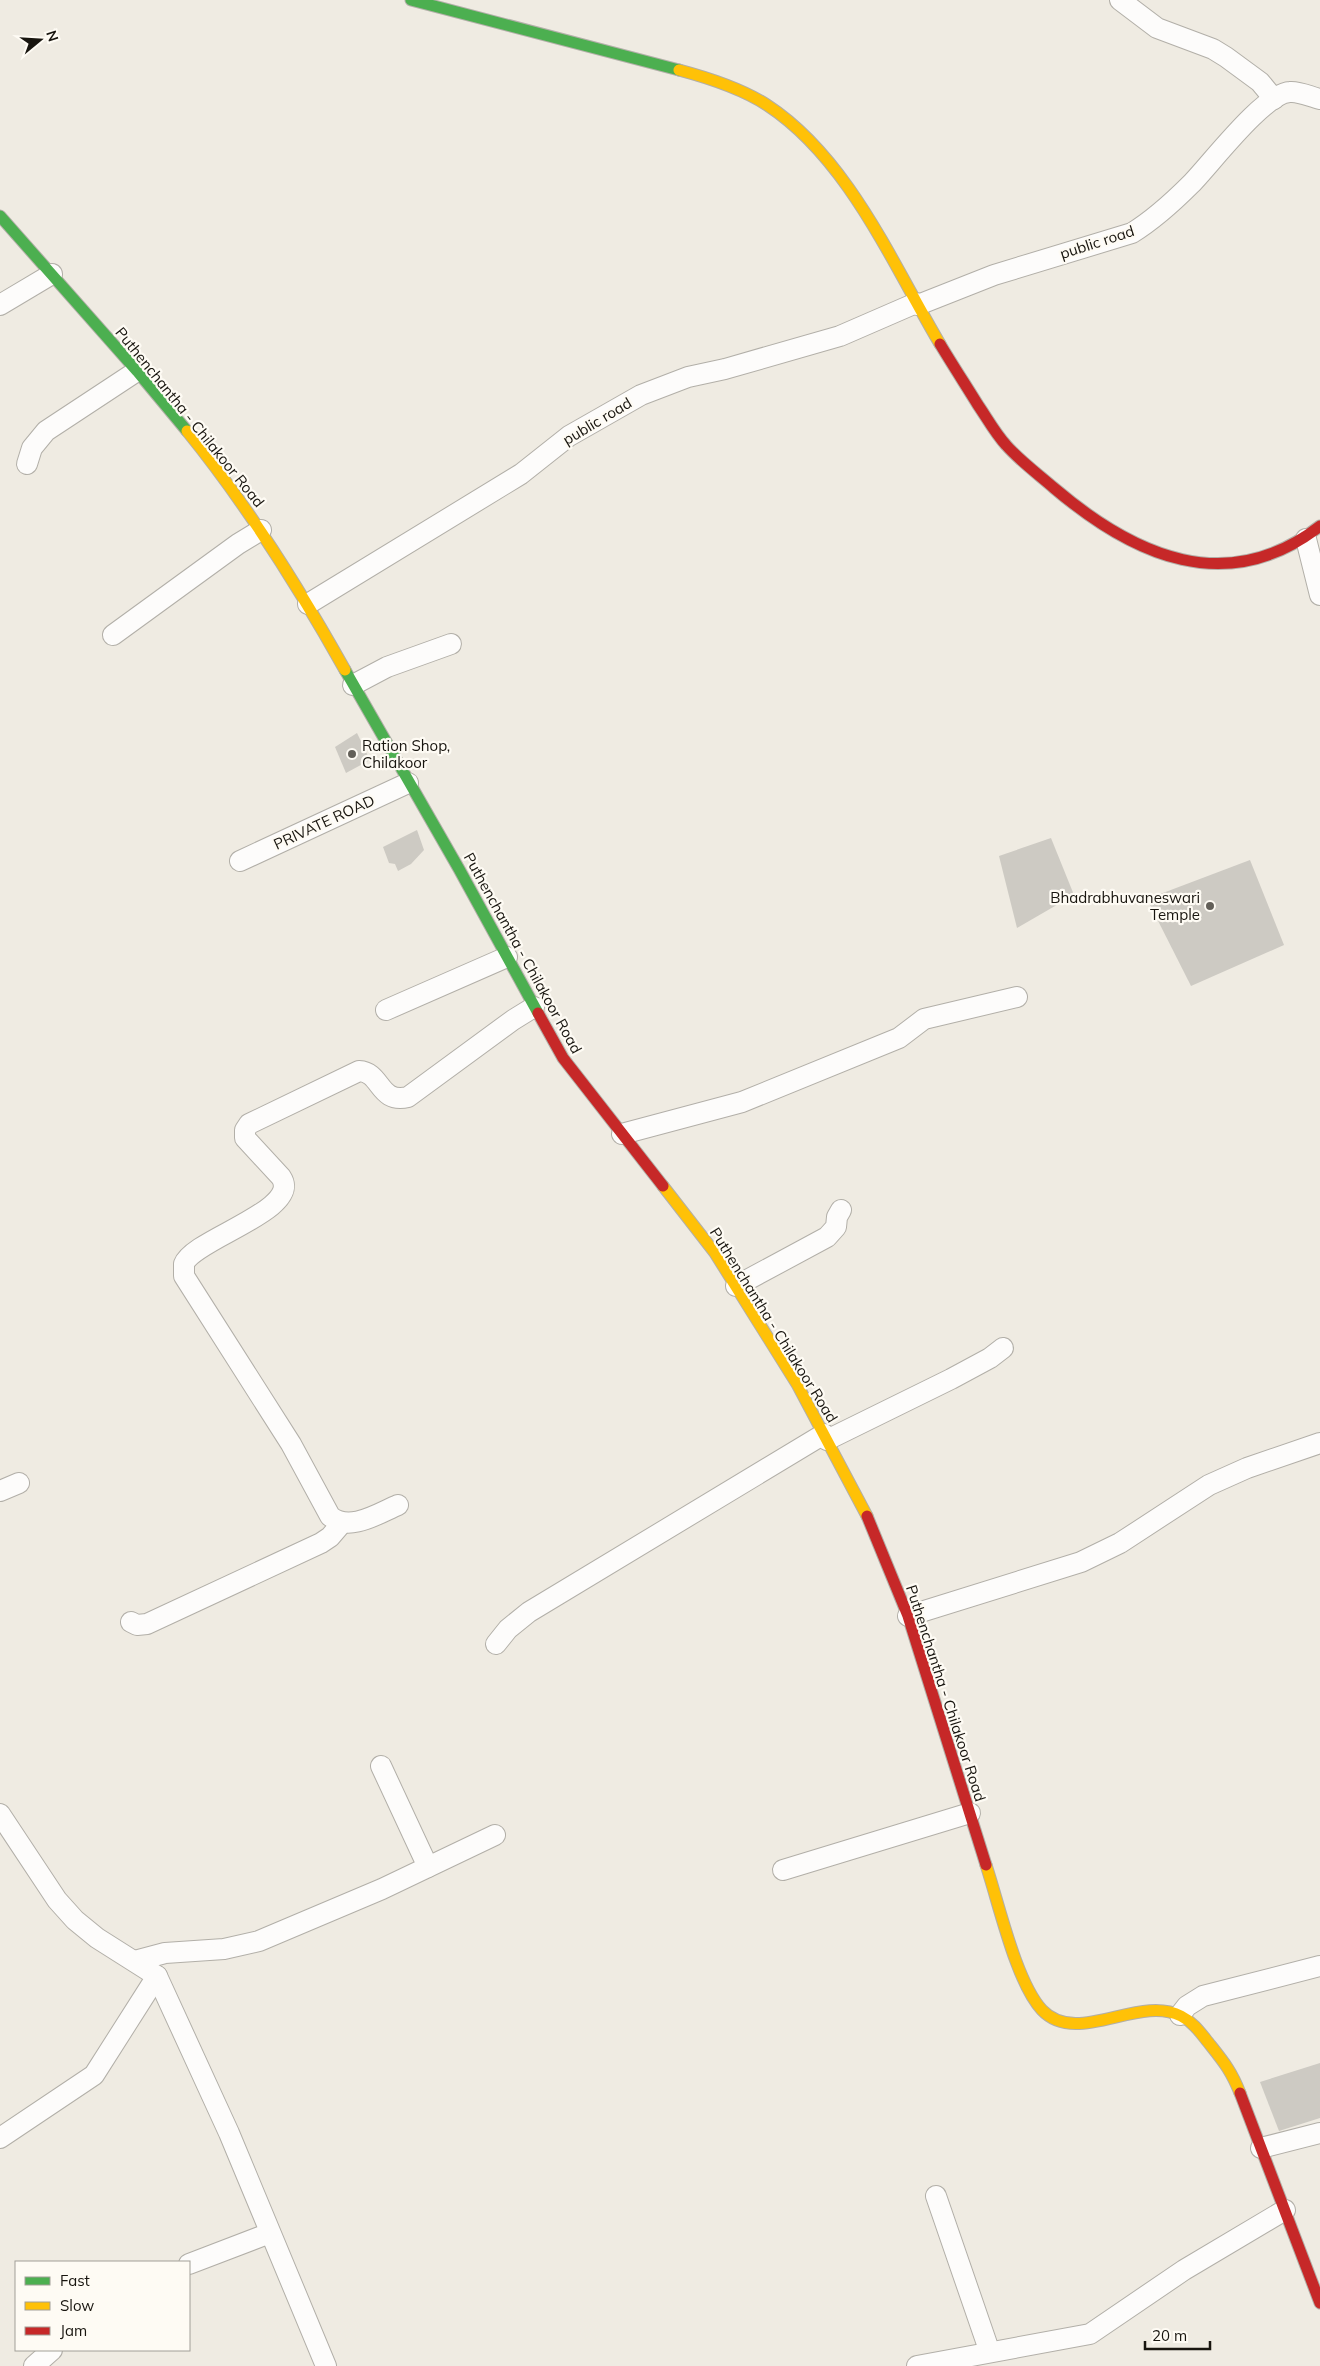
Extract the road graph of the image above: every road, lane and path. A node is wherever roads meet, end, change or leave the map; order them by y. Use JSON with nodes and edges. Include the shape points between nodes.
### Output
{"nodes":[{"id":1,"x":411,"y":0,"type":"edge"},
{"id":2,"x":1120,"y":0,"type":"edge"},
{"id":3,"x":1274,"y":99,"type":"junction"},
{"id":4,"x":1320,"y":99,"type":"edge"},
{"id":5,"x":0,"y":216,"type":"edge"},
{"id":6,"x":52,"y":274,"type":"junction"},
{"id":7,"x":917,"y":304,"type":"junction"},
{"id":8,"x":0,"y":305,"type":"edge"},
{"id":9,"x":137,"y":370,"type":"junction"},
{"id":10,"x":27,"y":464,"type":"dead end"},
{"id":11,"x":261,"y":530,"type":"junction"},
{"id":12,"x":1313,"y":532,"type":"edge"},
{"id":13,"x":1320,"y":595,"type":"edge"},
{"id":14,"x":308,"y":604,"type":"junction"},
{"id":15,"x":112,"y":635,"type":"dead end"},
{"id":16,"x":451,"y":644,"type":"dead end"},
{"id":17,"x":353,"y":686,"type":"junction"},
{"id":18,"x":408,"y":783,"type":"junction"},
{"id":19,"x":240,"y":861,"type":"dead end"},
{"id":20,"x":507,"y":957,"type":"junction"},
{"id":21,"x":1018,"y":996,"type":"dead end"},
{"id":22,"x":534,"y":1008,"type":"junction"},
{"id":23,"x":386,"y":1010,"type":"dead end"},
{"id":24,"x":622,"y":1134,"type":"junction"},
{"id":25,"x":841,"y":1210,"type":"dead end"},
{"id":26,"x":736,"y":1286,"type":"junction"},
{"id":27,"x":1003,"y":1348,"type":"dead end"},
{"id":28,"x":826,"y":1437,"type":"junction"},
{"id":29,"x":1320,"y":1442,"type":"edge"},
{"id":30,"x":19,"y":1483,"type":"dead end"},
{"id":31,"x":0,"y":1491,"type":"edge"},
{"id":32,"x":398,"y":1505,"type":"dead end"},
{"id":33,"x":342,"y":1523,"type":"junction"},
{"id":34,"x":908,"y":1616,"type":"junction"},
{"id":35,"x":131,"y":1622,"type":"dead end"},
{"id":36,"x":496,"y":1644,"type":"dead end"},
{"id":37,"x":381,"y":1766,"type":"dead end"},
{"id":38,"x":970,"y":1813,"type":"junction"},
{"id":39,"x":0,"y":1814,"type":"edge"},
{"id":40,"x":495,"y":1835,"type":"dead end"},
{"id":41,"x":428,"y":1867,"type":"junction"},
{"id":42,"x":783,"y":1870,"type":"dead end"},
{"id":43,"x":135,"y":1961,"type":"junction"},
{"id":44,"x":1320,"y":1966,"type":"edge"},
{"id":45,"x":156,"y":1976,"type":"junction"},
{"id":46,"x":1180,"y":2015,"type":"junction"},
{"id":47,"x":1320,"y":2133,"type":"edge"},
{"id":48,"x":0,"y":2138,"type":"edge"},
{"id":49,"x":1261,"y":2148,"type":"junction"},
{"id":50,"x":936,"y":2196,"type":"dead end"},
{"id":51,"x":1285,"y":2210,"type":"junction"},
{"id":52,"x":270,"y":2233,"type":"junction"},
{"id":53,"x":190,"y":2264,"type":"edge"},
{"id":54,"x":1320,"y":2303,"type":"edge"},
{"id":55,"x":986,"y":2344,"type":"dead end"},
{"id":56,"x":51,"y":2351,"type":"edge"},
{"id":57,"x":34,"y":2366,"type":"edge"},
{"id":58,"x":326,"y":2366,"type":"edge"},
{"id":59,"x":917,"y":2366,"type":"edge"}],
"edges":[{"from":1,"to":7,"type":"main road","via":[[678,70],[766,104],[825,155],[849,189]]},
{"from":2,"to":3,"type":"street","via":[[1157,28],[1226,57],[1260,82]]},
{"from":3,"to":4,"type":"street","name":"public road","via":[[1290,92]]},
{"from":3,"to":7,"type":"street","name":"public road","via":[[1239,130],[1191,184],[1132,233],[994,274]]},
{"from":5,"to":6,"type":"main road","name":"Puthenchantha - Chilakoor Road"},
{"from":6,"to":8,"type":"street"},
{"from":6,"to":9,"type":"main road","name":"Puthenchantha - Chilakoor Road"},
{"from":7,"to":12,"type":"main road","via":[[1004,444],[1097,523],[1139,547],[1193,564],[1212,565],[1259,560],[1279,553]]},
{"from":7,"to":14,"type":"street","name":"public road","via":[[840,336],[688,377],[641,395],[569,436],[521,474]]},
{"from":9,"to":10,"type":"street","via":[[46,431],[32,448]]},
{"from":9,"to":11,"type":"main road","name":"Puthenchantha - Chilakoor Road"},
{"from":11,"to":14,"type":"main road","name":"Puthenchantha - Chilakoor Road"},
{"from":11,"to":15,"type":"street"},
{"from":12,"to":13,"type":"street"},
{"from":14,"to":17,"type":"main road","name":"Puthenchantha - Chilakoor Road"},
{"from":16,"to":17,"type":"street","via":[[387,667]]},
{"from":17,"to":18,"type":"main road","name":"Puthenchantha - Chilakoor Road"},
{"from":18,"to":19,"type":"street","name":"PRIVATE ROAD"},
{"from":18,"to":20,"type":"main road","name":"Puthenchantha - Chilakoor Road"},
{"from":20,"to":22,"type":"main road","name":"Puthenchantha - Chilakoor Road"},
{"from":20,"to":23,"type":"street"},
{"from":21,"to":24,"type":"street","via":[[924,1019],[899,1038],[742,1102]]},
{"from":22,"to":24,"type":"main road","name":"Puthenchantha - Chilakoor Road","via":[[563,1058]]},
{"from":22,"to":33,"type":"street","via":[[408,1097],[388,1096],[370,1074],[359,1071],[247,1126],[245,1138],[281,1177],[284,1190],[250,1221],[197,1248],[185,1259],[184,1276],[291,1444],[328,1513]]},
{"from":24,"to":26,"type":"main road","name":"Puthenchantha - Chilakoor Road","via":[[715,1253]]},
{"from":25,"to":26,"type":"street","via":[[836,1227],[827,1237]]},
{"from":26,"to":28,"type":"main road","name":"Puthenchantha - Chilakoor Road"},
{"from":27,"to":28,"type":"street","via":[[951,1379]]},
{"from":28,"to":34,"type":"main road","name":"Puthenchantha - Chilakoor Road","via":[[869,1520]]},
{"from":28,"to":36,"type":"street","via":[[529,1612]]},
{"from":29,"to":34,"type":"street","via":[[1209,1485],[1120,1543],[1081,1562]]},
{"from":30,"to":31,"type":"street"},
{"from":32,"to":33,"type":"street","via":[[356,1522]]},
{"from":33,"to":35,"type":"street","via":[[322,1543],[147,1624]]},
{"from":34,"to":38,"type":"main road","name":"Puthenchantha - Chilakoor Road"},
{"from":37,"to":41,"type":"street"},
{"from":38,"to":42,"type":"street"},
{"from":38,"to":46,"type":"main road","name":"Puthenchantha - Chilakoor Road","via":[[1022,1978],[1042,2010],[1059,2023],[1076,2024],[1147,2011]]},
{"from":39,"to":43,"type":"street","via":[[56,1900],[97,1938]]},
{"from":40,"to":41,"type":"street"},
{"from":41,"to":43,"type":"street","via":[[334,1911],[259,1941],[224,1949],[165,1953]]},
{"from":43,"to":45,"type":"street"},
{"from":44,"to":46,"type":"street","via":[[1203,1996]]},
{"from":45,"to":48,"type":"street","via":[[94,2074]]},
{"from":45,"to":52,"type":"street","via":[[229,2134]]},
{"from":46,"to":49,"type":"main road","via":[[1194,2025],[1231,2070]]},
{"from":47,"to":49,"type":"street"},
{"from":49,"to":51,"type":"main road"},
{"from":50,"to":55,"type":"street"},
{"from":51,"to":54,"type":"main road"},
{"from":51,"to":59,"type":"street","via":[[1184,2270],[1090,2334]]},
{"from":52,"to":53,"type":"street"},
{"from":52,"to":58,"type":"street"},
{"from":56,"to":57,"type":"street"}]}
